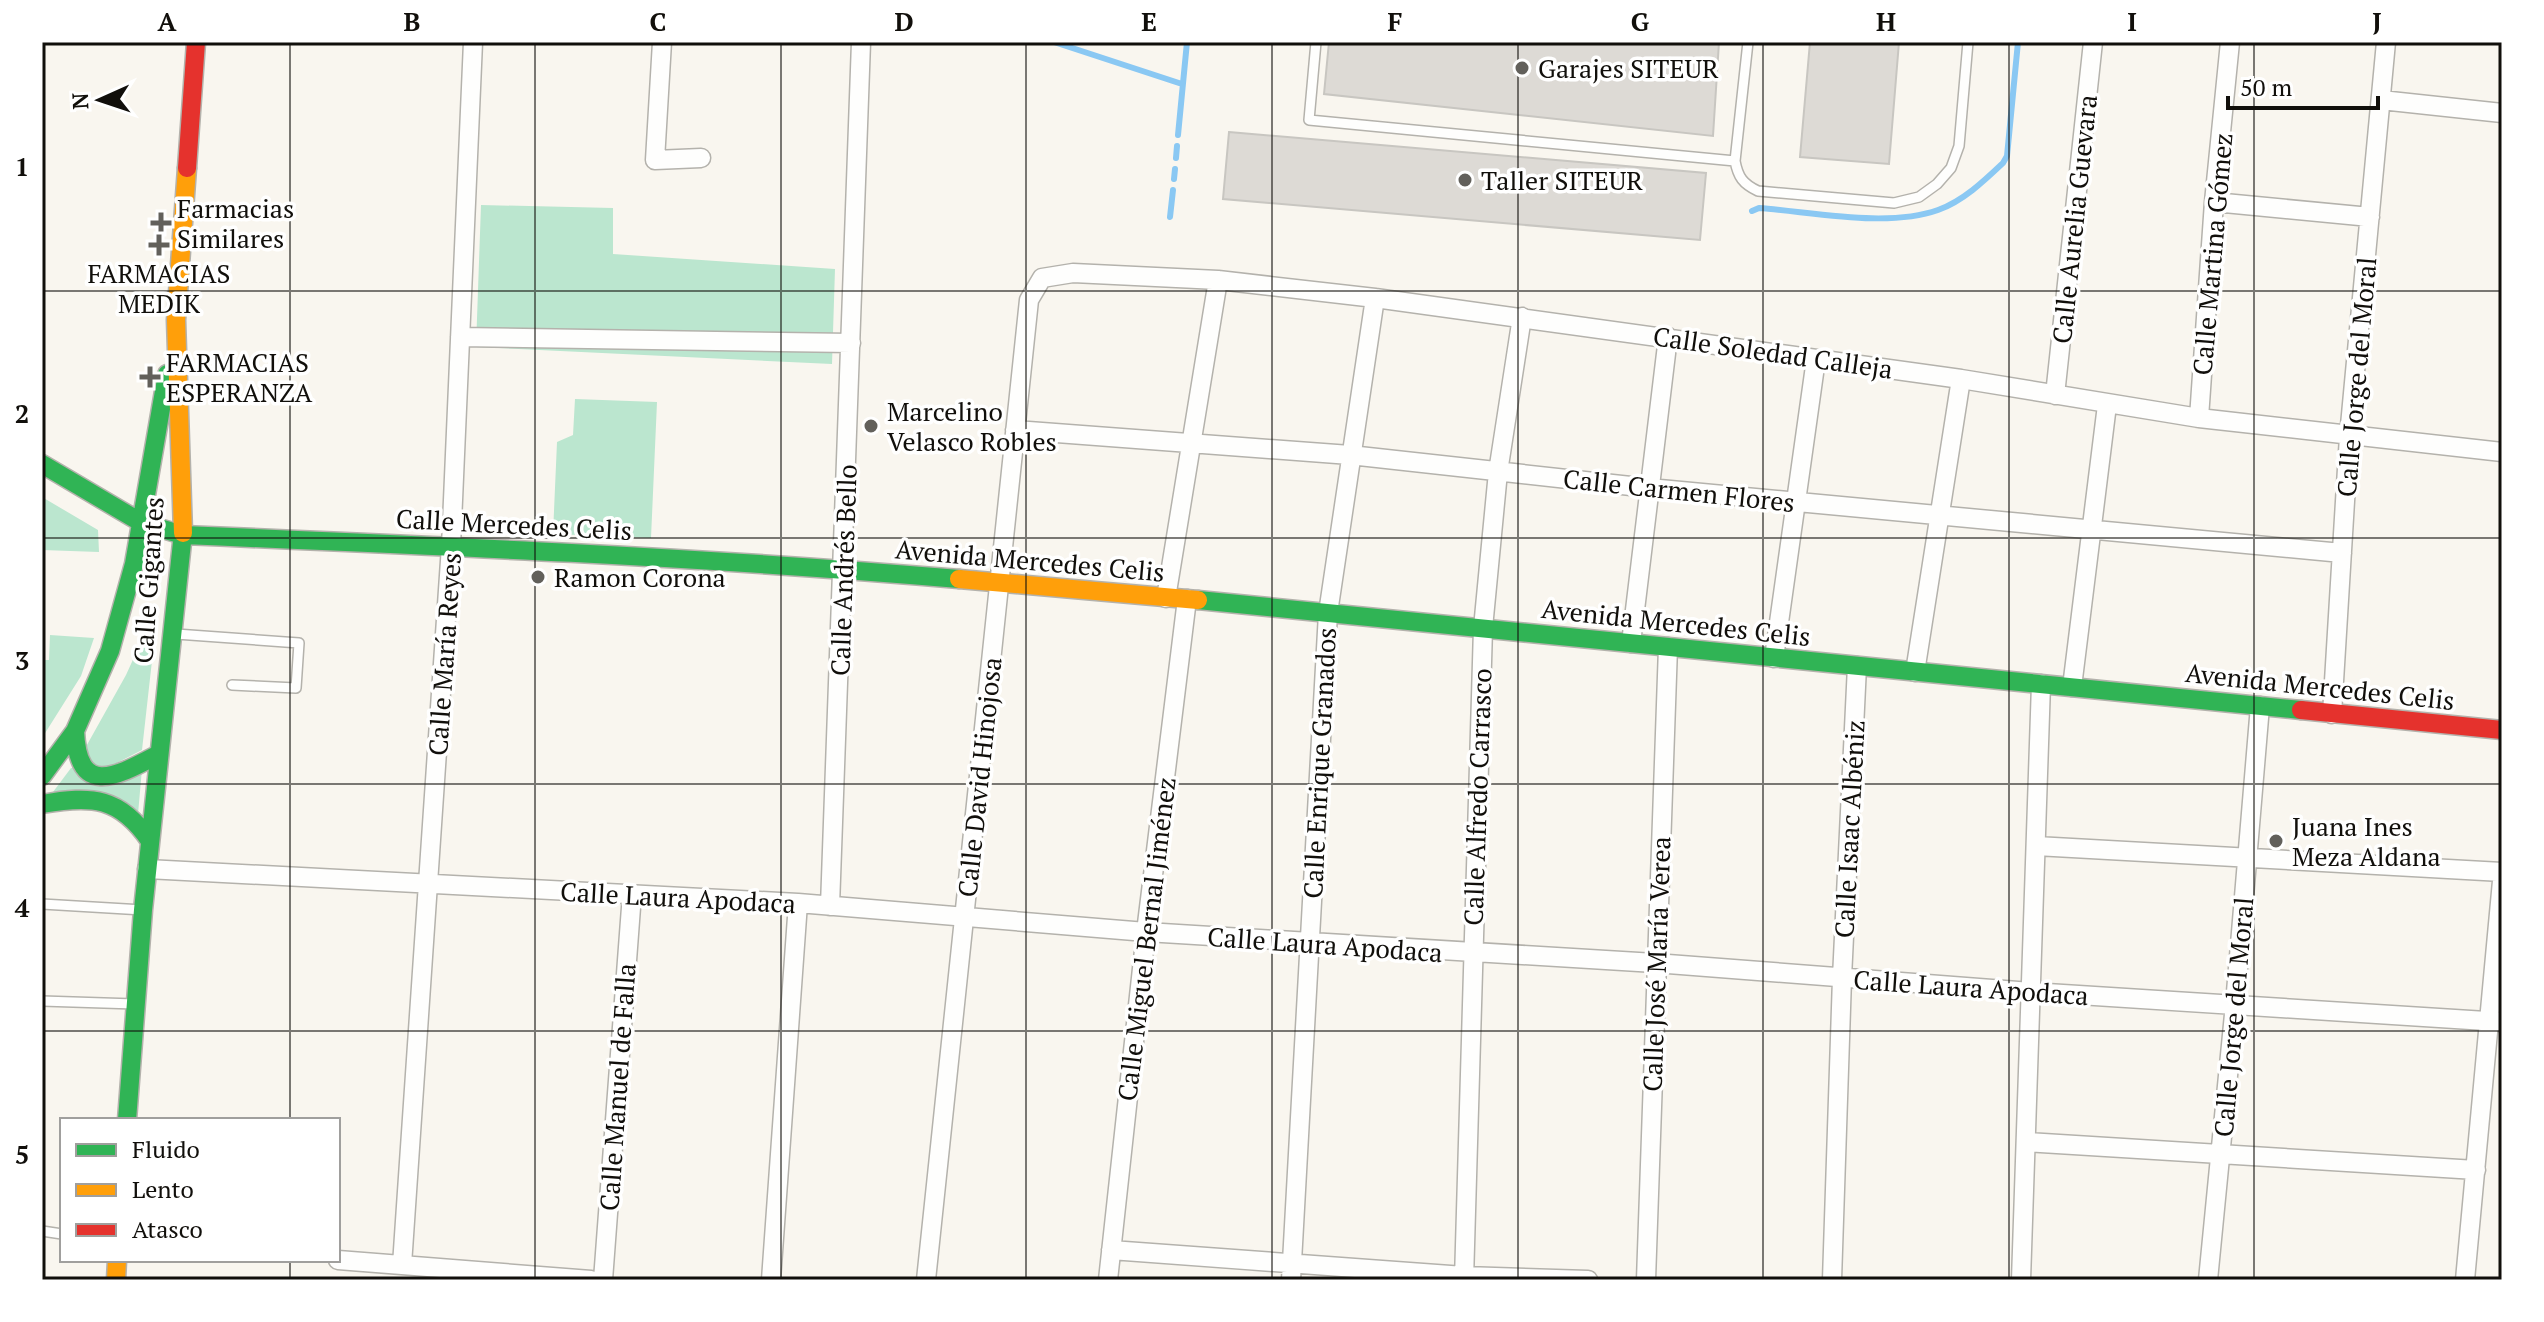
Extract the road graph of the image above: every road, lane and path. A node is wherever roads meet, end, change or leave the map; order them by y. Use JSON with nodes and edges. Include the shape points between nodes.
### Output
{"nodes":[{"id":1,"x":196,"y":42,"type":"edge"},
{"id":2,"x":473,"y":42,"type":"edge"},
{"id":3,"x":662,"y":42,"type":"edge"},
{"id":4,"x":861,"y":42,"type":"edge"},
{"id":5,"x":1316,"y":42,"type":"edge"},
{"id":6,"x":1748,"y":42,"type":"edge"},
{"id":7,"x":1968,"y":42,"type":"edge"},
{"id":8,"x":2093,"y":42,"type":"edge"},
{"id":9,"x":2230,"y":42,"type":"edge"},
{"id":10,"x":2386,"y":42,"type":"edge"},
{"id":11,"x":2381,"y":100,"type":"junction"},
{"id":12,"x":2502,"y":113,"type":"edge"},
{"id":13,"x":701,"y":158,"type":"dead end"},
{"id":14,"x":1735,"y":161,"type":"junction"},
{"id":15,"x":2214,"y":202,"type":"junction"},
{"id":16,"x":2370,"y":217,"type":"junction"},
{"id":17,"x":1042,"y":278,"type":"joint"},
{"id":18,"x":1218,"y":280,"type":"junction"},
{"id":19,"x":1375,"y":298,"type":"junction"},
{"id":20,"x":1522,"y":317,"type":"junction"},
{"id":21,"x":176,"y":320,"type":"junction"},
{"id":22,"x":460,"y":337,"type":"junction"},
{"id":23,"x":1668,"y":337,"type":"junction"},
{"id":24,"x":851,"y":343,"type":"junction"},
{"id":25,"x":1816,"y":359,"type":"junction"},
{"id":26,"x":1961,"y":379,"type":"junction"},
{"id":27,"x":2055,"y":395,"type":"junction"},
{"id":28,"x":2107,"y":405,"type":"junction"},
{"id":29,"x":2199,"y":418,"type":"junction"},
{"id":30,"x":1015,"y":430,"type":"junction"},
{"id":31,"x":2349,"y":436,"type":"junction"},
{"id":32,"x":1191,"y":443,"type":"junction"},
{"id":33,"x":2502,"y":452,"type":"edge"},
{"id":34,"x":1350,"y":455,"type":"junction"},
{"id":35,"x":42,"y":464,"type":"edge"},
{"id":36,"x":1498,"y":472,"type":"junction"},
{"id":37,"x":1649,"y":488,"type":"junction"},
{"id":38,"x":1796,"y":502,"type":"junction"},
{"id":39,"x":1939,"y":516,"type":"junction"},
{"id":40,"x":142,"y":523,"type":"junction"},
{"id":41,"x":2093,"y":530,"type":"junction"},
{"id":42,"x":183,"y":535,"type":"junction"},
{"id":43,"x":451,"y":546,"type":"junction"},
{"id":44,"x":2342,"y":553,"type":"junction"},
{"id":45,"x":843,"y":569,"type":"junction"},
{"id":46,"x":1000,"y":583,"type":"junction"},
{"id":47,"x":1166,"y":598,"type":"junction"},
{"id":48,"x":1187,"y":599,"type":"junction"},
{"id":49,"x":1328,"y":613,"type":"junction"},
{"id":50,"x":1483,"y":628,"type":"junction"},
{"id":51,"x":172,"y":633,"type":"junction"},
{"id":52,"x":1631,"y":643,"type":"junction"},
{"id":53,"x":1668,"y":647,"type":"junction"},
{"id":54,"x":1774,"y":658,"type":"junction"},
{"id":55,"x":1857,"y":666,"type":"junction"},
{"id":56,"x":1915,"y":672,"type":"junction"},
{"id":57,"x":2041,"y":684,"type":"junction"},
{"id":58,"x":232,"y":685,"type":"dead end"},
{"id":59,"x":2072,"y":687,"type":"junction"},
{"id":60,"x":2260,"y":706,"type":"junction"},
{"id":61,"x":2332,"y":714,"type":"junction"},
{"id":62,"x":2502,"y":730,"type":"edge"},
{"id":63,"x":75,"y":731,"type":"junction"},
{"id":64,"x":159,"y":754,"type":"junction"},
{"id":65,"x":42,"y":776,"type":"edge"},
{"id":66,"x":42,"y":804,"type":"edge"},
{"id":67,"x":150,"y":841,"type":"junction"},
{"id":68,"x":2036,"y":846,"type":"junction"},
{"id":69,"x":2247,"y":859,"type":"junction"},
{"id":70,"x":147,"y":869,"type":"junction"},
{"id":71,"x":2502,"y":872,"type":"edge"},
{"id":72,"x":2502,"y":881,"type":"edge"},
{"id":73,"x":430,"y":882,"type":"junction"},
{"id":74,"x":632,"y":894,"type":"junction"},
{"id":75,"x":798,"y":903,"type":"junction"},
{"id":76,"x":42,"y":904,"type":"edge"},
{"id":77,"x":830,"y":906,"type":"junction"},
{"id":78,"x":143,"y":910,"type":"junction"},
{"id":79,"x":964,"y":917,"type":"junction"},
{"id":80,"x":1146,"y":932,"type":"junction"},
{"id":81,"x":1309,"y":942,"type":"junction"},
{"id":82,"x":1472,"y":953,"type":"junction"},
{"id":83,"x":1655,"y":963,"type":"junction"},
{"id":84,"x":1842,"y":978,"type":"junction"},
{"id":85,"x":2031,"y":992,"type":"junction"},
{"id":86,"x":42,"y":1001,"type":"edge"},
{"id":87,"x":136,"y":1004,"type":"junction"},
{"id":88,"x":2235,"y":1004,"type":"junction"},
{"id":89,"x":2496,"y":1022,"type":"edge"},
{"id":90,"x":127,"y":1118,"type":"edge"},
{"id":91,"x":2026,"y":1142,"type":"junction"},
{"id":92,"x":2221,"y":1154,"type":"junction"},
{"id":93,"x":2476,"y":1170,"type":"junction"},
{"id":94,"x":1111,"y":1250,"type":"junction"},
{"id":95,"x":340,"y":1260,"type":"edge"},
{"id":96,"x":402,"y":1265,"type":"junction"},
{"id":97,"x":1292,"y":1272,"type":"edge"},
{"id":98,"x":464,"y":1275,"type":"edge"},
{"id":99,"x":1464,"y":1278,"type":"edge"},
{"id":100,"x":591,"y":1280,"type":"edge"},
{"id":101,"x":603,"y":1280,"type":"edge"},
{"id":102,"x":771,"y":1280,"type":"edge"},
{"id":103,"x":926,"y":1280,"type":"edge"},
{"id":104,"x":1108,"y":1280,"type":"edge"},
{"id":105,"x":1588,"y":1280,"type":"edge"},
{"id":106,"x":1646,"y":1280,"type":"edge"},
{"id":107,"x":1832,"y":1280,"type":"edge"},
{"id":108,"x":2021,"y":1280,"type":"edge"},
{"id":109,"x":2208,"y":1280,"type":"edge"},
{"id":110,"x":2465,"y":1280,"type":"edge"}],
"edges":[{"from":1,"to":21,"type":"main road","name":"Calle Gigantes"},
{"from":2,"to":22,"type":"street","name":"Calle María Reyes"},
{"from":3,"to":13,"type":"street","via":[[655,160]]},
{"from":4,"to":24,"type":"street","name":"Calle Andrés Bello"},
{"from":5,"to":14,"type":"lane","via":[[1309,120]]},
{"from":6,"to":14,"type":"lane"},
{"from":7,"to":14,"type":"lane","via":[[1959,146],[1951,168],[1919,197],[1894,203],[1758,191],[1738,175]]},
{"from":8,"to":27,"type":"street","name":"Calle Aurelia Guevara"},
{"from":9,"to":15,"type":"street","name":"Calle Martina Gómez"},
{"from":10,"to":11,"type":"street","name":"Calle Jorge del Moral"},
{"from":11,"to":12,"type":"street"},
{"from":11,"to":16,"type":"street","name":"Calle Jorge del Moral"},
{"from":15,"to":16,"type":"street"},
{"from":15,"to":29,"type":"street","name":"Calle Martina Gómez"},
{"from":16,"to":31,"type":"street","name":"Calle Jorge del Moral"},
{"from":17,"to":18,"type":"street","name":"Calle Soledad Calleja","via":[[1073,273]]},
{"from":17,"to":30,"type":"street","name":"Calle David Hinojosa","via":[[1029,300]]},
{"from":18,"to":19,"type":"street","name":"Calle Soledad Calleja"},
{"from":18,"to":32,"type":"street"},
{"from":19,"to":20,"type":"street","name":"Calle Soledad Calleja"},
{"from":19,"to":34,"type":"street","name":"Calle Enrique Granados"},
{"from":20,"to":23,"type":"street","name":"Calle Soledad Calleja"},
{"from":20,"to":36,"type":"street","name":"Calle Alfredo Carrasco"},
{"from":21,"to":40,"type":"main road"},
{"from":21,"to":42,"type":"main road","name":"Calle Gigantes"},
{"from":22,"to":24,"type":"street"},
{"from":22,"to":43,"type":"street","name":"Calle María Reyes"},
{"from":23,"to":25,"type":"street","name":"Calle Soledad Calleja"},
{"from":23,"to":37,"type":"street"},
{"from":24,"to":45,"type":"street","name":"Calle Andrés Bello"},
{"from":25,"to":26,"type":"street","name":"Calle Soledad Calleja"},
{"from":25,"to":38,"type":"street"},
{"from":26,"to":27,"type":"street","name":"Calle Soledad Calleja"},
{"from":26,"to":39,"type":"street"},
{"from":27,"to":28,"type":"street","name":"Calle Soledad Calleja"},
{"from":28,"to":29,"type":"street","name":"Calle Soledad Calleja"},
{"from":28,"to":41,"type":"street"},
{"from":29,"to":31,"type":"street","name":"Calle Soledad Calleja"},
{"from":30,"to":32,"type":"street","name":"Calle Carmen Flores"},
{"from":30,"to":46,"type":"street","name":"Calle David Hinojosa"},
{"from":31,"to":33,"type":"street","name":"Calle Soledad Calleja"},
{"from":31,"to":44,"type":"street","name":"Calle Jorge del Moral"},
{"from":32,"to":34,"type":"street","name":"Calle Carmen Flores"},
{"from":32,"to":47,"type":"street"},
{"from":34,"to":36,"type":"street","name":"Calle Carmen Flores"},
{"from":34,"to":49,"type":"street","name":"Calle Enrique Granados"},
{"from":35,"to":40,"type":"main road","name":"Calle Mercedes Celis"},
{"from":36,"to":37,"type":"street","name":"Calle Carmen Flores"},
{"from":36,"to":50,"type":"street","name":"Calle Alfredo Carrasco"},
{"from":37,"to":38,"type":"street","name":"Calle Carmen Flores"},
{"from":37,"to":52,"type":"street"},
{"from":38,"to":39,"type":"street","name":"Calle Carmen Flores"},
{"from":38,"to":54,"type":"street"},
{"from":39,"to":41,"type":"street","name":"Calle Carmen Flores"},
{"from":39,"to":56,"type":"street"},
{"from":40,"to":42,"type":"main road","name":"Calle Mercedes Celis"},
{"from":40,"to":63,"type":"main road","via":[[110,651]]},
{"from":41,"to":44,"type":"street","name":"Calle Carmen Flores"},
{"from":41,"to":59,"type":"street"},
{"from":42,"to":43,"type":"main road","name":"Calle Mercedes Celis"},
{"from":42,"to":51,"type":"main road","name":"Calle Gigantes"},
{"from":43,"to":45,"type":"main road","name":"Calle Mercedes Celis"},
{"from":43,"to":73,"type":"street","name":"Calle María Reyes"},
{"from":44,"to":61,"type":"street","name":"Calle Jorge del Moral"},
{"from":45,"to":46,"type":"main road","name":"Avenida Mercedes Celis"},
{"from":45,"to":77,"type":"street","name":"Calle Andrés Bello"},
{"from":46,"to":47,"type":"main road","name":"Avenida Mercedes Celis"},
{"from":46,"to":79,"type":"street","name":"Calle David Hinojosa"},
{"from":47,"to":48,"type":"main road","name":"Avenida Mercedes Celis"},
{"from":48,"to":49,"type":"main road","name":"Avenida Mercedes Celis"},
{"from":48,"to":80,"type":"street","name":"Calle Miguel Bernal Jiménez"},
{"from":49,"to":50,"type":"main road","name":"Avenida Mercedes Celis"},
{"from":49,"to":81,"type":"street","name":"Calle Enrique Granados"},
{"from":50,"to":52,"type":"main road","name":"Avenida Mercedes Celis"},
{"from":50,"to":82,"type":"street","name":"Calle Alfredo Carrasco"},
{"from":51,"to":58,"type":"lane","via":[[299,643],[296,688]]},
{"from":51,"to":64,"type":"main road","name":"Calle Gigantes"},
{"from":52,"to":53,"type":"main road","name":"Avenida Mercedes Celis"},
{"from":53,"to":54,"type":"main road","name":"Avenida Mercedes Celis"},
{"from":53,"to":83,"type":"street","name":"Calle José María Verea"},
{"from":54,"to":55,"type":"main road","name":"Avenida Mercedes Celis"},
{"from":55,"to":56,"type":"main road","name":"Avenida Mercedes Celis"},
{"from":55,"to":84,"type":"street","name":"Calle Isaac Albéniz"},
{"from":56,"to":57,"type":"main road","name":"Avenida Mercedes Celis"},
{"from":57,"to":59,"type":"main road","name":"Avenida Mercedes Celis"},
{"from":57,"to":68,"type":"street"},
{"from":59,"to":60,"type":"main road","name":"Avenida Mercedes Celis"},
{"from":60,"to":61,"type":"main road","name":"Avenida Mercedes Celis"},
{"from":60,"to":69,"type":"street","name":"Calle Jorge del Moral"},
{"from":61,"to":62,"type":"main road","name":"Avenida Mercedes Celis"},
{"from":63,"to":64,"type":"main road","via":[[77,763],[96,777],[123,773]]},
{"from":63,"to":65,"type":"main road"},
{"from":64,"to":67,"type":"main road","name":"Calle Gigantes"},
{"from":66,"to":67,"type":"main road","via":[[108,804],[127,812]]},
{"from":67,"to":70,"type":"main road","name":"Calle Gigantes"},
{"from":68,"to":69,"type":"street"},
{"from":68,"to":85,"type":"street"},
{"from":69,"to":71,"type":"street"},
{"from":69,"to":88,"type":"street","name":"Calle Jorge del Moral"},
{"from":70,"to":73,"type":"street","name":"Calle Laura Apodaca"},
{"from":70,"to":78,"type":"main road","name":"Calle Gigantes"},
{"from":72,"to":89,"type":"street"},
{"from":73,"to":74,"type":"street","name":"Calle Laura Apodaca"},
{"from":73,"to":96,"type":"street","name":"Calle María Reyes"},
{"from":74,"to":75,"type":"street","name":"Calle Laura Apodaca"},
{"from":74,"to":101,"type":"street","name":"Calle Manuel de Falla"},
{"from":75,"to":77,"type":"street","name":"Calle Laura Apodaca"},
{"from":75,"to":102,"type":"street"},
{"from":76,"to":78,"type":"lane"},
{"from":77,"to":79,"type":"street","name":"Calle Laura Apodaca"},
{"from":78,"to":87,"type":"main road","name":"Calle Gigantes"},
{"from":79,"to":80,"type":"street","name":"Calle Laura Apodaca"},
{"from":79,"to":103,"type":"street","name":"Calle David Hinojosa"},
{"from":80,"to":81,"type":"street","name":"Calle Laura Apodaca"},
{"from":80,"to":94,"type":"street","name":"Calle Miguel Bernal Jiménez"},
{"from":81,"to":82,"type":"street","name":"Calle Laura Apodaca"},
{"from":81,"to":97,"type":"street","name":"Calle Enrique Granados"},
{"from":82,"to":83,"type":"street","name":"Calle Laura Apodaca"},
{"from":82,"to":99,"type":"street","name":"Calle Alfredo Carrasco"},
{"from":83,"to":84,"type":"street","name":"Calle Laura Apodaca"},
{"from":83,"to":106,"type":"street","name":"Calle José María Verea"},
{"from":84,"to":85,"type":"street","name":"Calle Laura Apodaca"},
{"from":84,"to":107,"type":"street","name":"Calle Isaac Albéniz"},
{"from":85,"to":88,"type":"street","name":"Calle Laura Apodaca"},
{"from":85,"to":91,"type":"street"},
{"from":86,"to":87,"type":"lane"},
{"from":87,"to":90,"type":"main road","name":"Calle Gigantes"},
{"from":88,"to":89,"type":"street","name":"Calle Laura Apodaca"},
{"from":88,"to":92,"type":"street","name":"Calle Jorge del Moral"},
{"from":89,"to":93,"type":"street"},
{"from":91,"to":92,"type":"street"},
{"from":91,"to":108,"type":"street"},
{"from":92,"to":93,"type":"street"},
{"from":92,"to":109,"type":"street","name":"Calle Jorge del Moral"},
{"from":93,"to":110,"type":"street"},
{"from":94,"to":97,"type":"street"},
{"from":94,"to":104,"type":"street","name":"Calle Miguel Bernal Jiménez"},
{"from":95,"to":96,"type":"street"},
{"from":96,"to":98,"type":"street"},
{"from":97,"to":99,"type":"street"},
{"from":98,"to":100,"type":"street"},
{"from":99,"to":105,"type":"street"}]}
